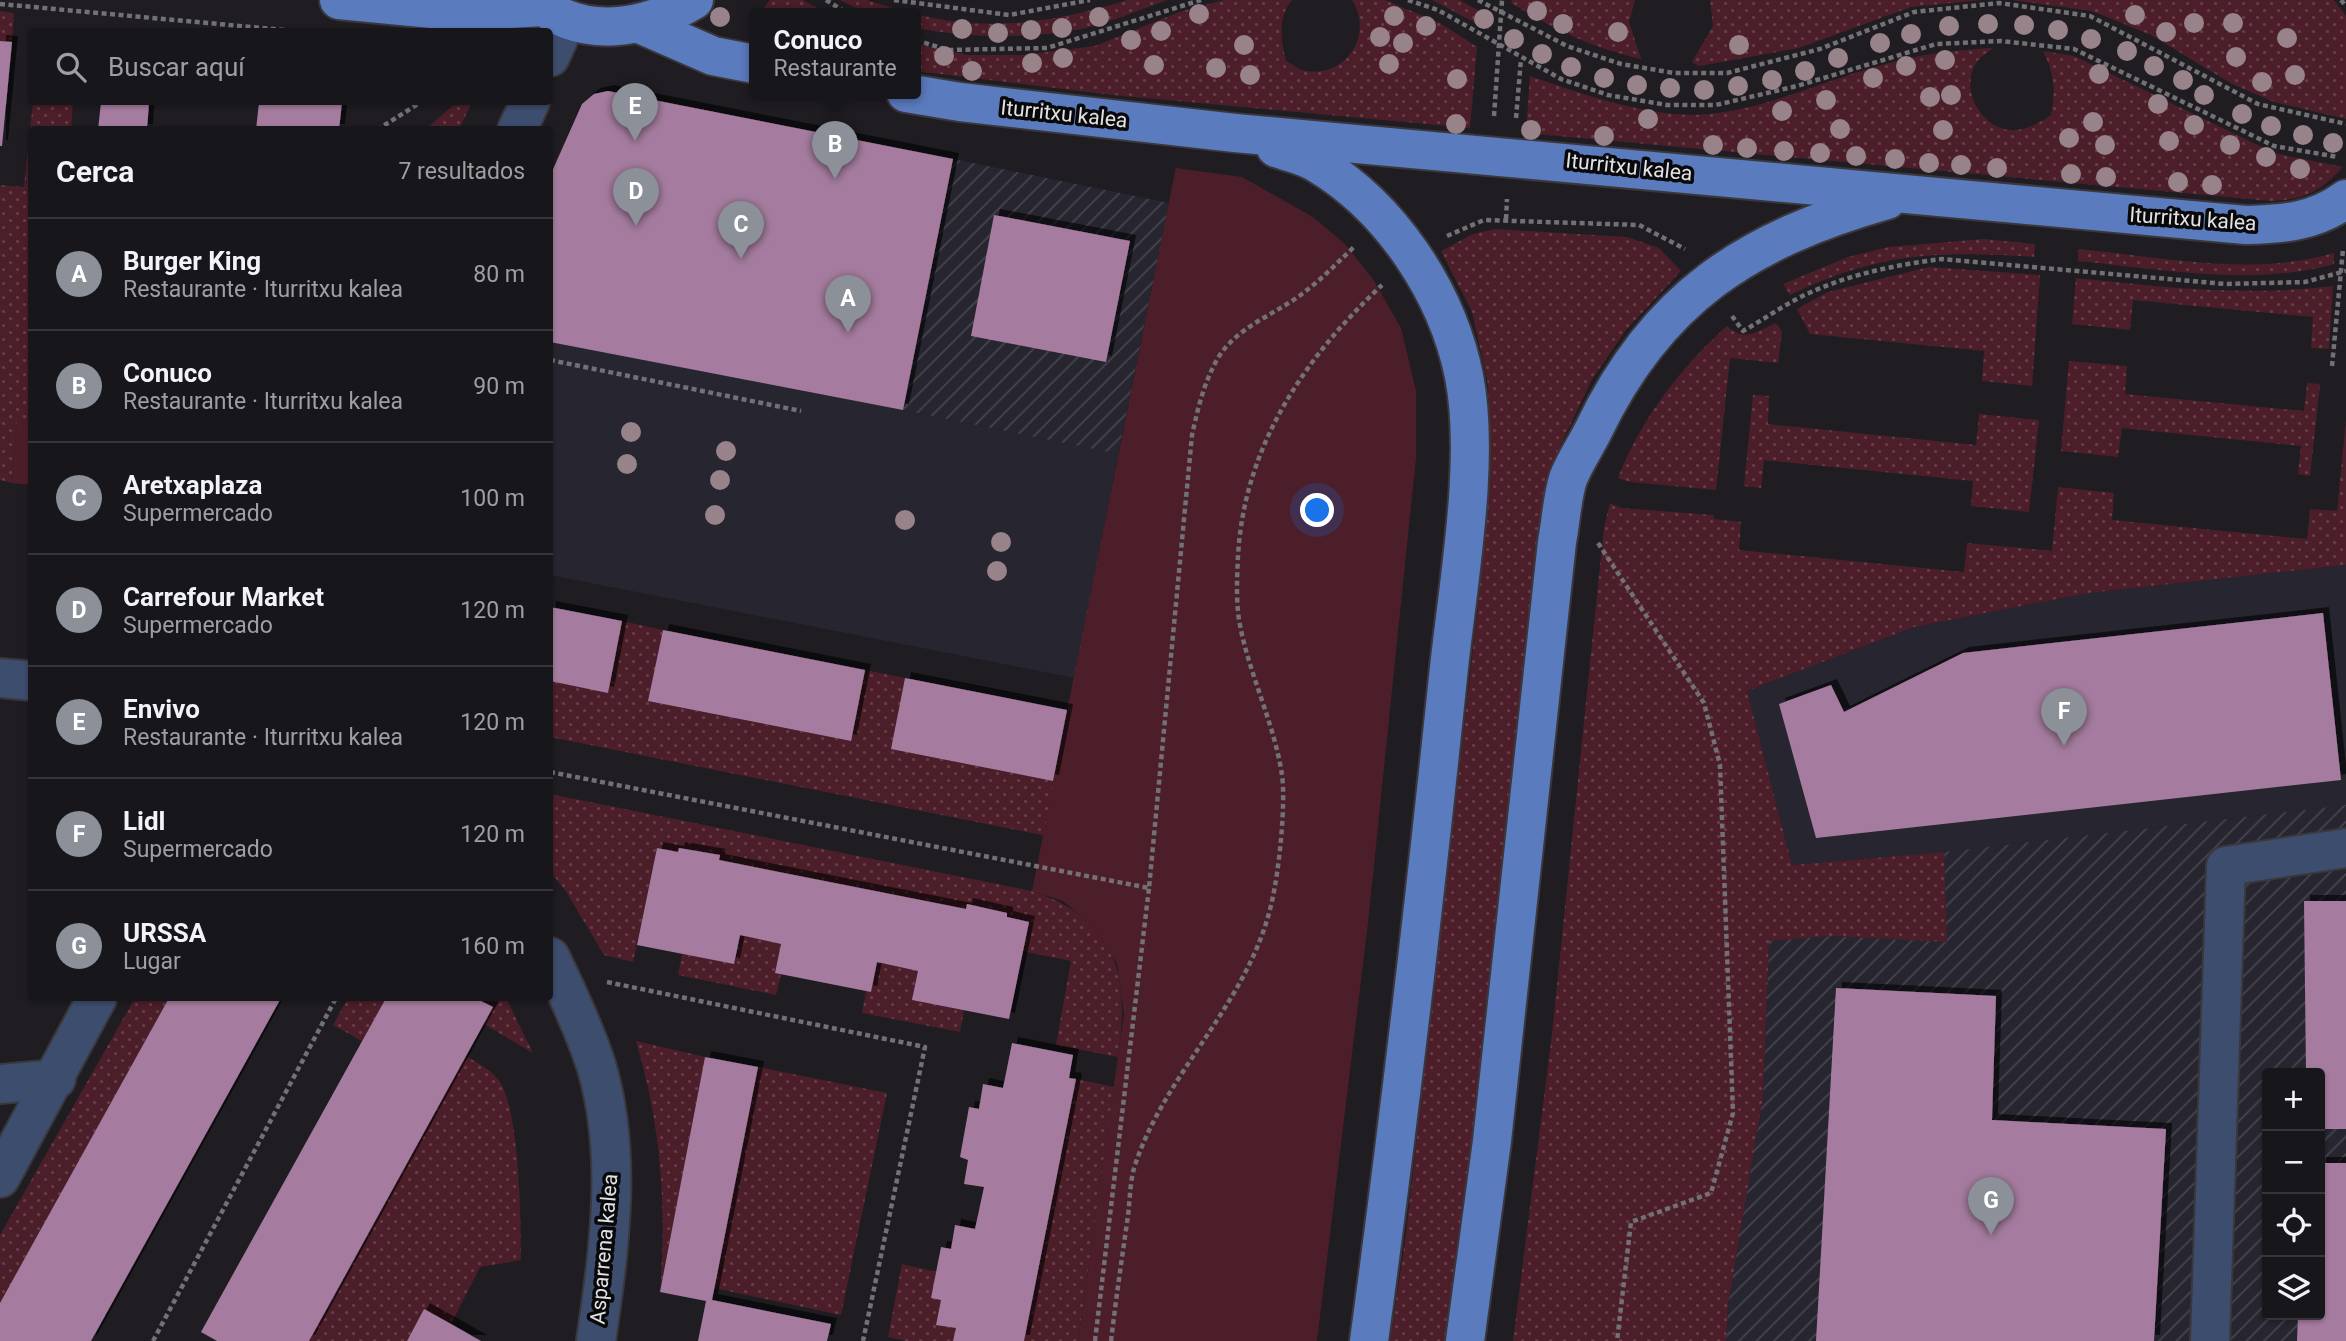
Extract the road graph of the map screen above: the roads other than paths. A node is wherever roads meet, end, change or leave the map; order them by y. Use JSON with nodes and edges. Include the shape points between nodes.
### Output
{"nodes":[{"id":1,"x":338,"y":0,"type":"edge"},
{"id":2,"x":694,"y":0,"type":"edge"},
{"id":3,"x":548,"y":8,"type":"edge"},
{"id":4,"x":642,"y":24,"type":"junction"},
{"id":5,"x":549,"y":28,"type":"edge"},
{"id":6,"x":749,"y":63,"type":"edge"},
{"id":7,"x":921,"y":96,"type":"edge"},
{"id":8,"x":529,"y":105,"type":"edge"},
{"id":9,"x":519,"y":126,"type":"edge"},
{"id":10,"x":1235,"y":133,"type":"junction"},
{"id":11,"x":1906,"y":195,"type":"junction"},
{"id":12,"x":2346,"y":199,"type":"edge"},
{"id":13,"x":0,"y":678,"type":"edge"},
{"id":14,"x":28,"y":681,"type":"edge"},
{"id":15,"x":2346,"y":848,"type":"edge"},
{"id":16,"x":553,"y":963,"type":"edge"},
{"id":17,"x":95,"y":1001,"type":"edge"},
{"id":18,"x":56,"y":1079,"type":"junction"},
{"id":19,"x":0,"y":1084,"type":"edge"},
{"id":20,"x":0,"y":1178,"type":"edge"},
{"id":21,"x":596,"y":1341,"type":"edge"},
{"id":22,"x":1368,"y":1341,"type":"edge"},
{"id":23,"x":1465,"y":1341,"type":"edge"},
{"id":24,"x":2210,"y":1341,"type":"edge"}],
"edges":[{"from":1,"to":3,"type":"main road","via":[[463,12]]},
{"from":2,"to":4,"type":"main road","via":[[670,15]]},
{"from":3,"to":4,"type":"main road","via":[[617,28]]},
{"from":3,"to":5,"type":"street"},
{"from":4,"to":6,"type":"main road","via":[[713,56]]},
{"from":7,"to":10,"type":"main road","name":"Iturritxu kalea"},
{"from":8,"to":9,"type":"street"},
{"from":10,"to":11,"type":"main road","name":"Iturritxu kalea"},
{"from":10,"to":22,"type":"main road","via":[[1316,162],[1356,191],[1411,256],[1442,306],[1464,376],[1469,440],[1466,506],[1433,818]]},
{"from":11,"to":12,"type":"main road","name":"Iturritxu kalea","via":[[2246,225],[2310,219]]},
{"from":11,"to":23,"type":"main road","via":[[1787,235],[1708,281],[1650,337],[1606,404],[1569,478],[1557,542],[1492,1140]]},
{"from":13,"to":14,"type":"street"},
{"from":15,"to":24,"type":"street","via":[[2226,866]]},
{"from":16,"to":21,"type":"street","name":"Asparrena kalea","via":[[596,1066],[610,1144],[609,1239]]},
{"from":17,"to":18,"type":"street"},
{"from":18,"to":19,"type":"street"},
{"from":18,"to":20,"type":"street"}]}
